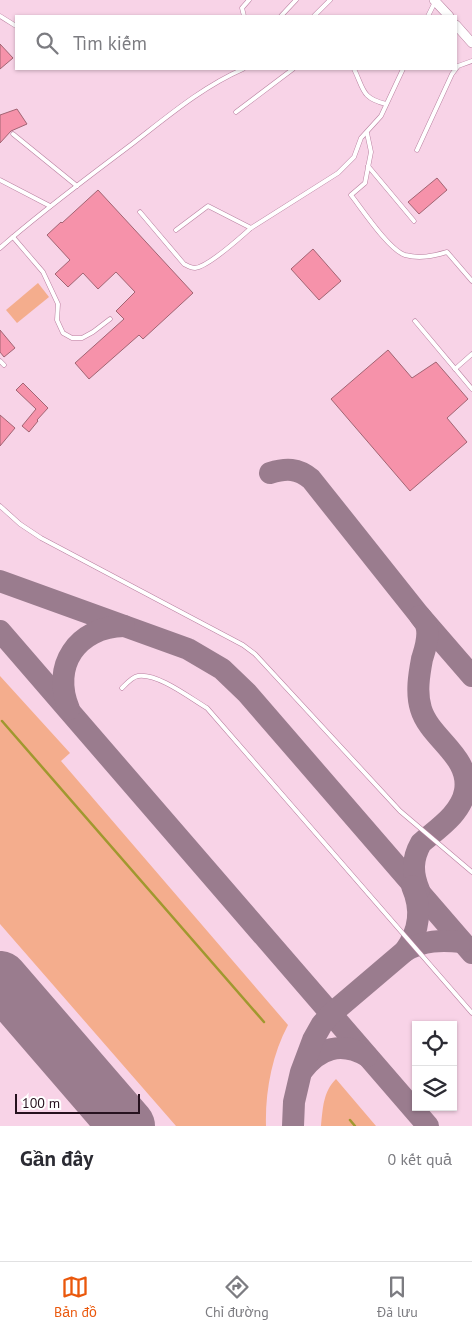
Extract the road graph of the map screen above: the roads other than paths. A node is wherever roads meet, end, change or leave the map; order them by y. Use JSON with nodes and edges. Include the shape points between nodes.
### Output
{"nodes":[{"id":1,"x":249,"y":0,"type":"edge"},
{"id":2,"x":296,"y":0,"type":"edge"},
{"id":3,"x":330,"y":0,"type":"edge"},
{"id":4,"x":435,"y":0,"type":"edge"},
{"id":5,"x":244,"y":15,"type":"edge"},
{"id":6,"x":282,"y":15,"type":"edge"},
{"id":7,"x":315,"y":15,"type":"edge"},
{"id":8,"x":428,"y":15,"type":"edge"},
{"id":9,"x":447,"y":15,"type":"edge"},
{"id":10,"x":0,"y":16,"type":"edge"},
{"id":11,"x":15,"y":25,"type":"edge"},
{"id":12,"x":457,"y":25,"type":"edge"},
{"id":13,"x":472,"y":43,"type":"edge"},
{"id":14,"x":472,"y":62,"type":"edge"},
{"id":15,"x":457,"y":67,"type":"edge"},
{"id":16,"x":241,"y":70,"type":"edge"},
{"id":17,"x":292,"y":70,"type":"edge"},
{"id":18,"x":354,"y":70,"type":"edge"},
{"id":19,"x":403,"y":70,"type":"edge"},
{"id":20,"x":455,"y":70,"type":"edge"},
{"id":21,"x":386,"y":104,"type":"junction"},
{"id":22,"x":236,"y":112,"type":"dead end"},
{"id":23,"x":367,"y":133,"type":"junction"},
{"id":24,"x":13,"y":134,"type":"dead end"},
{"id":25,"x":417,"y":150,"type":"dead end"},
{"id":26,"x":368,"y":166,"type":"junction"},
{"id":27,"x":0,"y":180,"type":"edge"},
{"id":28,"x":76,"y":186,"type":"junction"},
{"id":29,"x":50,"y":206,"type":"junction"},
{"id":30,"x":140,"y":212,"type":"dead end"},
{"id":31,"x":414,"y":220,"type":"dead end"},
{"id":32,"x":252,"y":228,"type":"junction"},
{"id":33,"x":176,"y":230,"type":"dead end"},
{"id":34,"x":13,"y":237,"type":"junction"},
{"id":35,"x":0,"y":248,"type":"edge"},
{"id":36,"x":472,"y":281,"type":"edge"},
{"id":37,"x":110,"y":318,"type":"dead end"},
{"id":38,"x":415,"y":321,"type":"dead end"},
{"id":39,"x":472,"y":354,"type":"edge"},
{"id":40,"x":0,"y":361,"type":"edge"},
{"id":41,"x":4,"y":365,"type":"dead end"},
{"id":42,"x":455,"y":369,"type":"junction"},
{"id":43,"x":472,"y":389,"type":"edge"},
{"id":44,"x":0,"y":506,"type":"edge"},
{"id":45,"x":122,"y":688,"type":"dead end"},
{"id":46,"x":472,"y":872,"type":"edge"},
{"id":47,"x":472,"y":1013,"type":"edge"}],
"edges":[{"from":1,"to":5,"type":"lane","via":[[242,8]]},
{"from":2,"to":6,"type":"lane"},
{"from":3,"to":7,"type":"lane"},
{"from":4,"to":8,"type":"lane"},
{"from":4,"to":9,"type":"street"},
{"from":10,"to":11,"type":"lane"},
{"from":12,"to":13,"type":"street"},
{"from":14,"to":15,"type":"lane"},
{"from":16,"to":28,"type":"lane","via":[[220,79]]},
{"from":17,"to":22,"type":"lane"},
{"from":18,"to":21,"type":"lane","via":[[366,96]]},
{"from":19,"to":21,"type":"lane"},
{"from":20,"to":25,"type":"lane"},
{"from":21,"to":23,"type":"lane"},
{"from":23,"to":26,"type":"lane","via":[[371,152]]},
{"from":23,"to":32,"type":"lane","via":[[354,157],[338,173]]},
{"from":24,"to":28,"type":"lane"},
{"from":26,"to":31,"type":"lane"},
{"from":26,"to":36,"type":"lane","via":[[365,183],[351,195],[392,247],[404,255],[430,257],[447,252]]},
{"from":27,"to":29,"type":"lane"},
{"from":28,"to":29,"type":"lane"},
{"from":29,"to":34,"type":"lane"},
{"from":30,"to":32,"type":"lane","via":[[184,264],[193,268],[209,261]]},
{"from":32,"to":33,"type":"lane","via":[[208,206]]},
{"from":34,"to":35,"type":"lane"},
{"from":34,"to":37,"type":"lane","via":[[43,272],[58,304],[57,320],[63,333],[72,338],[82,338]]},
{"from":38,"to":42,"type":"lane"},
{"from":39,"to":42,"type":"lane"},
{"from":40,"to":41,"type":"lane"},
{"from":42,"to":43,"type":"lane"},
{"from":44,"to":46,"type":"lane","via":[[41,538],[255,654],[400,812]]},
{"from":45,"to":47,"type":"lane","via":[[136,676],[147,676],[207,708]]}]}
